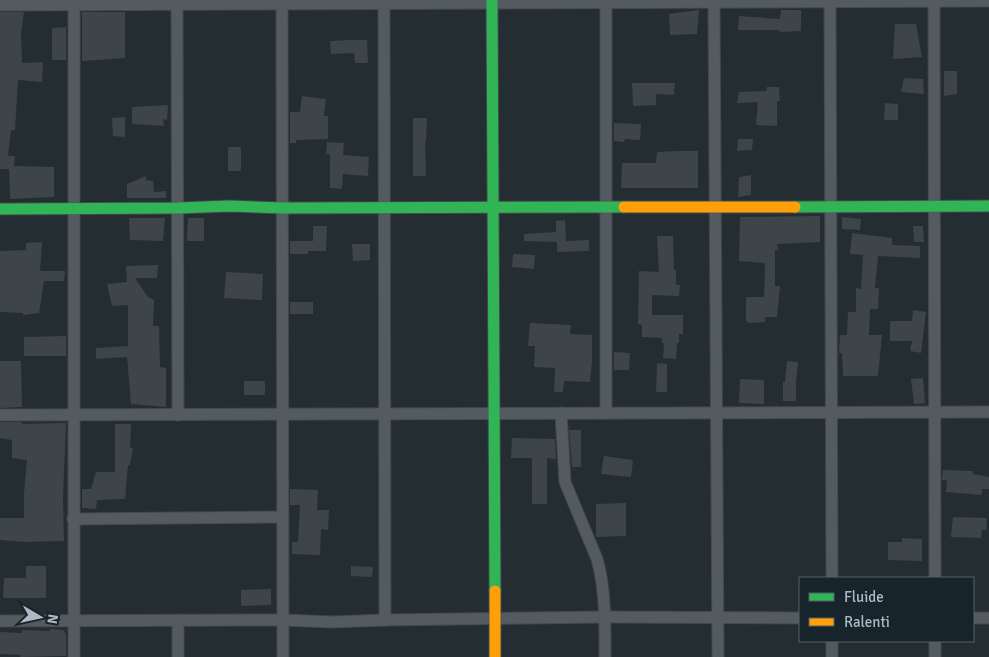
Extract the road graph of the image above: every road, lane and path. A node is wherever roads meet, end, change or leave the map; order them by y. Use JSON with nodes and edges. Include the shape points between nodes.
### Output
{"nodes":[{"id":1,"x":606,"y":1,"type":"edge"},
{"id":2,"x":714,"y":1,"type":"edge"},
{"id":3,"x":830,"y":1,"type":"edge"},
{"id":4,"x":934,"y":1,"type":"edge"},
{"id":5,"x":989,"y":1,"type":"edge"},
{"id":6,"x":74,"y":2,"type":"edge"},
{"id":7,"x":177,"y":2,"type":"edge"},
{"id":8,"x":282,"y":2,"type":"edge"},
{"id":9,"x":384,"y":2,"type":"edge"},
{"id":10,"x":492,"y":2,"type":"edge"},
{"id":11,"x":0,"y":5,"type":"edge"},
{"id":12,"x":934,"y":206,"type":"junction"},
{"id":13,"x":989,"y":206,"type":"edge"},
{"id":14,"x":606,"y":207,"type":"junction"},
{"id":15,"x":715,"y":207,"type":"junction"},
{"id":16,"x":831,"y":207,"type":"junction"},
{"id":17,"x":178,"y":208,"type":"junction"},
{"id":18,"x":282,"y":208,"type":"junction"},
{"id":19,"x":384,"y":208,"type":"junction"},
{"id":20,"x":493,"y":208,"type":"junction"},
{"id":21,"x":0,"y":209,"type":"edge"},
{"id":22,"x":74,"y":209,"type":"junction"},
{"id":23,"x":832,"y":412,"type":"junction"},
{"id":24,"x":935,"y":412,"type":"junction"},
{"id":25,"x":989,"y":412,"type":"edge"},
{"id":26,"x":561,"y":413,"type":"junction"},
{"id":27,"x":606,"y":413,"type":"junction"},
{"id":28,"x":717,"y":413,"type":"junction"},
{"id":29,"x":283,"y":414,"type":"junction"},
{"id":30,"x":384,"y":414,"type":"junction"},
{"id":31,"x":494,"y":414,"type":"junction"},
{"id":32,"x":0,"y":415,"type":"edge"},
{"id":33,"x":73,"y":415,"type":"junction"},
{"id":34,"x":178,"y":415,"type":"junction"},
{"id":35,"x":283,"y":516,"type":"junction"},
{"id":36,"x":73,"y":519,"type":"junction"},
{"id":37,"x":832,"y":577,"type":"edge"},
{"id":38,"x":935,"y":577,"type":"edge"},
{"id":39,"x":605,"y":617,"type":"junction"},
{"id":40,"x":799,"y":618,"type":"edge"},
{"id":41,"x":974,"y":618,"type":"edge"},
{"id":42,"x":989,"y":618,"type":"edge"},
{"id":43,"x":495,"y":619,"type":"junction"},
{"id":44,"x":718,"y":619,"type":"junction"},
{"id":45,"x":73,"y":620,"type":"junction"},
{"id":46,"x":178,"y":620,"type":"junction"},
{"id":47,"x":283,"y":620,"type":"junction"},
{"id":48,"x":384,"y":620,"type":"junction"},
{"id":49,"x":0,"y":621,"type":"edge"},
{"id":50,"x":832,"y":642,"type":"edge"},
{"id":51,"x":935,"y":642,"type":"edge"},
{"id":52,"x":74,"y":657,"type":"edge"},
{"id":53,"x":178,"y":657,"type":"edge"},
{"id":54,"x":283,"y":657,"type":"edge"},
{"id":55,"x":495,"y":657,"type":"edge"},
{"id":56,"x":605,"y":657,"type":"edge"},
{"id":57,"x":718,"y":657,"type":"edge"},
{"id":58,"x":832,"y":657,"type":"edge"},
{"id":59,"x":935,"y":657,"type":"edge"}],
"edges":[{"from":1,"to":2,"type":"street"},
{"from":1,"to":10,"type":"street"},
{"from":1,"to":14,"type":"street"},
{"from":2,"to":3,"type":"street"},
{"from":2,"to":15,"type":"street"},
{"from":3,"to":4,"type":"street"},
{"from":3,"to":16,"type":"street"},
{"from":4,"to":5,"type":"street"},
{"from":4,"to":12,"type":"street"},
{"from":6,"to":7,"type":"street"},
{"from":6,"to":11,"type":"street"},
{"from":6,"to":22,"type":"street"},
{"from":7,"to":8,"type":"street"},
{"from":7,"to":17,"type":"street"},
{"from":8,"to":9,"type":"street"},
{"from":8,"to":18,"type":"street"},
{"from":9,"to":10,"type":"street"},
{"from":9,"to":19,"type":"street"},
{"from":10,"to":20,"type":"street"},
{"from":12,"to":13,"type":"street"},
{"from":12,"to":16,"type":"street"},
{"from":12,"to":24,"type":"street"},
{"from":14,"to":15,"type":"street"},
{"from":14,"to":20,"type":"street"},
{"from":14,"to":27,"type":"street"},
{"from":15,"to":16,"type":"street"},
{"from":15,"to":28,"type":"street"},
{"from":16,"to":23,"type":"street"},
{"from":17,"to":18,"type":"street"},
{"from":17,"to":22,"type":"street"},
{"from":17,"to":34,"type":"street"},
{"from":18,"to":19,"type":"street"},
{"from":18,"to":29,"type":"street"},
{"from":19,"to":20,"type":"street"},
{"from":19,"to":30,"type":"street"},
{"from":20,"to":31,"type":"street"},
{"from":21,"to":22,"type":"street"},
{"from":22,"to":33,"type":"street"},
{"from":23,"to":24,"type":"street"},
{"from":23,"to":28,"type":"street"},
{"from":23,"to":37,"type":"street"},
{"from":24,"to":25,"type":"street"},
{"from":24,"to":38,"type":"street"},
{"from":26,"to":27,"type":"street"},
{"from":26,"to":31,"type":"street"},
{"from":26,"to":39,"type":"street","via":[[565,482],[601,572]]},
{"from":27,"to":28,"type":"street"},
{"from":28,"to":44,"type":"street"},
{"from":29,"to":30,"type":"street"},
{"from":29,"to":34,"type":"street"},
{"from":29,"to":35,"type":"street"},
{"from":30,"to":31,"type":"street"},
{"from":30,"to":48,"type":"street"},
{"from":31,"to":43,"type":"street"},
{"from":32,"to":33,"type":"street"},
{"from":33,"to":34,"type":"street"},
{"from":33,"to":36,"type":"street"},
{"from":35,"to":36,"type":"street"},
{"from":35,"to":47,"type":"street"},
{"from":36,"to":45,"type":"street"},
{"from":39,"to":43,"type":"street"},
{"from":39,"to":44,"type":"street"},
{"from":39,"to":56,"type":"street"},
{"from":40,"to":44,"type":"street"},
{"from":41,"to":42,"type":"street"},
{"from":43,"to":48,"type":"street"},
{"from":43,"to":55,"type":"street"},
{"from":44,"to":57,"type":"street"},
{"from":45,"to":46,"type":"street"},
{"from":45,"to":49,"type":"street"},
{"from":45,"to":52,"type":"street"},
{"from":46,"to":47,"type":"street"},
{"from":46,"to":53,"type":"street"},
{"from":47,"to":48,"type":"street"},
{"from":47,"to":54,"type":"street"},
{"from":50,"to":58,"type":"street"},
{"from":51,"to":59,"type":"street"}]}
